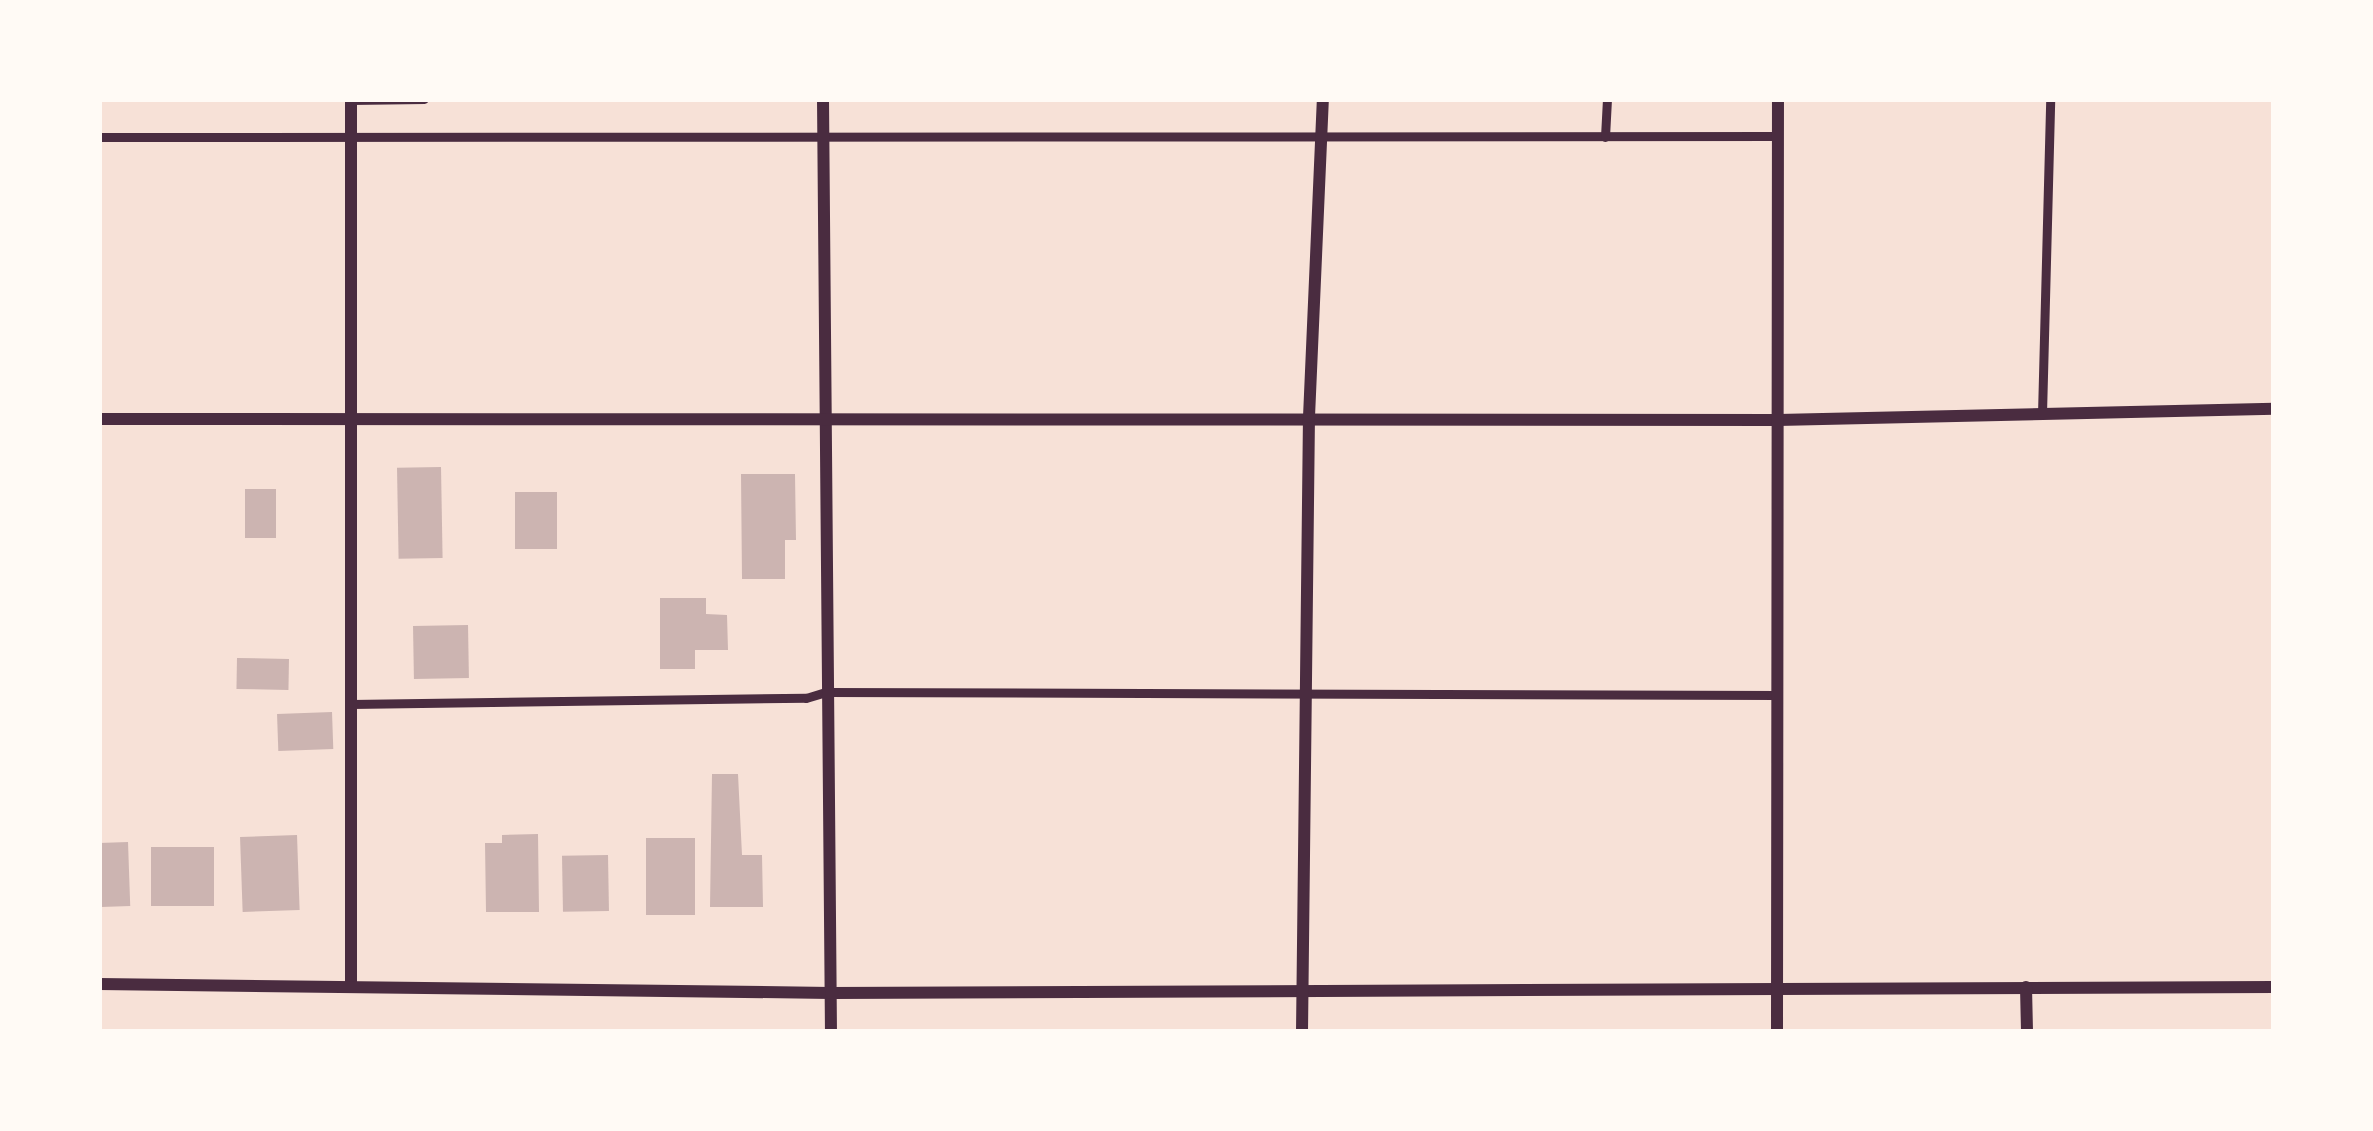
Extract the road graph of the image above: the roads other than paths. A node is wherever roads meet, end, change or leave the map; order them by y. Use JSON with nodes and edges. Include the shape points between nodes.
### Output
{"nodes":[{"id":1,"x":424,"y":99,"type":"edge"},
{"id":2,"x":823,"y":99,"type":"edge"},
{"id":3,"x":1323,"y":99,"type":"edge"},
{"id":4,"x":1606,"y":99,"type":"edge"},
{"id":5,"x":1778,"y":99,"type":"edge"},
{"id":6,"x":2050,"y":99,"type":"edge"},
{"id":7,"x":352,"y":100,"type":"edge"},
{"id":8,"x":1778,"y":136,"type":"junction"},
{"id":9,"x":99,"y":137,"type":"edge"},
{"id":10,"x":1605,"y":137,"type":"junction"},
{"id":11,"x":1321,"y":138,"type":"junction"},
{"id":12,"x":823,"y":140,"type":"junction"},
{"id":13,"x":351,"y":141,"type":"junction"},
{"id":14,"x":2274,"y":409,"type":"edge"},
{"id":15,"x":2042,"y":414,"type":"junction"},
{"id":16,"x":1310,"y":417,"type":"junction"},
{"id":17,"x":99,"y":419,"type":"edge"},
{"id":18,"x":351,"y":419,"type":"junction"},
{"id":19,"x":822,"y":420,"type":"junction"},
{"id":20,"x":1778,"y":421,"type":"junction"},
{"id":21,"x":826,"y":692,"type":"junction"},
{"id":22,"x":1305,"y":693,"type":"junction"},
{"id":23,"x":1778,"y":695,"type":"junction"},
{"id":24,"x":351,"y":704,"type":"junction"},
{"id":25,"x":351,"y":983,"type":"junction"},
{"id":26,"x":99,"y":984,"type":"edge"},
{"id":27,"x":1777,"y":986,"type":"junction"},
{"id":28,"x":2026,"y":987,"type":"junction"},
{"id":29,"x":2274,"y":987,"type":"edge"},
{"id":30,"x":1301,"y":988,"type":"junction"},
{"id":31,"x":831,"y":993,"type":"junction"},
{"id":32,"x":831,"y":1032,"type":"edge"},
{"id":33,"x":1302,"y":1032,"type":"edge"},
{"id":34,"x":1777,"y":1032,"type":"edge"},
{"id":35,"x":2027,"y":1032,"type":"edge"}],
"edges":[{"from":1,"to":7,"type":"lane"},
{"from":2,"to":12,"type":"street"},
{"from":3,"to":11,"type":"street"},
{"from":4,"to":10,"type":"lane"},
{"from":5,"to":8,"type":"street"},
{"from":6,"to":15,"type":"lane"},
{"from":7,"to":13,"type":"street"},
{"from":8,"to":10,"type":"lane"},
{"from":8,"to":20,"type":"street"},
{"from":9,"to":13,"type":"lane"},
{"from":10,"to":11,"type":"lane"},
{"from":11,"to":12,"type":"lane"},
{"from":11,"to":16,"type":"street"},
{"from":12,"to":13,"type":"lane"},
{"from":12,"to":19,"type":"street"},
{"from":13,"to":18,"type":"street"},
{"from":14,"to":15,"type":"street"},
{"from":15,"to":20,"type":"street"},
{"from":16,"to":19,"type":"street"},
{"from":16,"to":20,"type":"street"},
{"from":16,"to":22,"type":"street"},
{"from":17,"to":18,"type":"street"},
{"from":18,"to":19,"type":"street"},
{"from":18,"to":24,"type":"street"},
{"from":19,"to":21,"type":"street"},
{"from":20,"to":23,"type":"street"},
{"from":21,"to":22,"type":"lane"},
{"from":21,"to":24,"type":"lane"},
{"from":21,"to":31,"type":"street"},
{"from":22,"to":23,"type":"lane"},
{"from":22,"to":30,"type":"street"},
{"from":23,"to":27,"type":"street"},
{"from":24,"to":25,"type":"street"},
{"from":25,"to":26,"type":"street"},
{"from":25,"to":31,"type":"street"},
{"from":27,"to":28,"type":"street"},
{"from":27,"to":30,"type":"street"},
{"from":27,"to":34,"type":"street"},
{"from":28,"to":29,"type":"street"},
{"from":28,"to":35,"type":"street"},
{"from":30,"to":31,"type":"street"},
{"from":30,"to":33,"type":"street"},
{"from":31,"to":32,"type":"street"}]}
